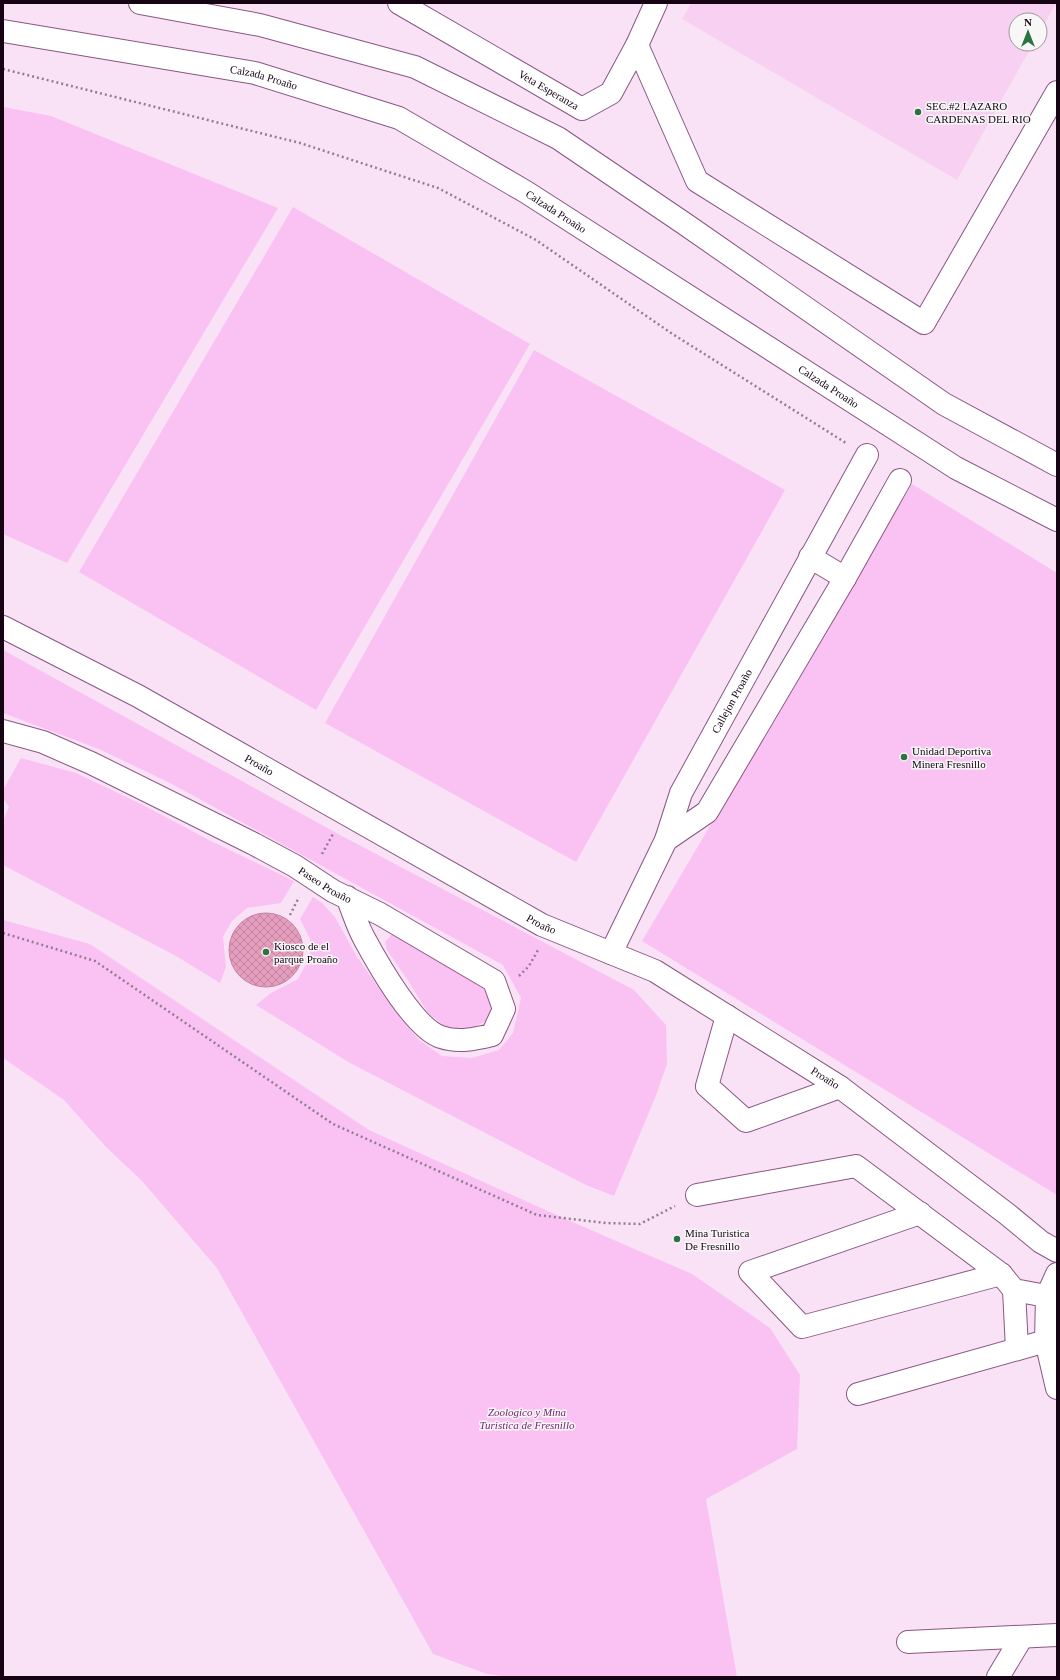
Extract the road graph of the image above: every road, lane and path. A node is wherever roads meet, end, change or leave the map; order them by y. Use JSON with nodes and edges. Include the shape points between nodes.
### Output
{"nodes":[{"id":1,"x":140,"y":3,"type":"edge"},
{"id":2,"x":399,"y":3,"type":"edge"},
{"id":3,"x":656,"y":3,"type":"edge"},
{"id":4,"x":3,"y":32,"type":"edge"},
{"id":5,"x":637,"y":45,"type":"junction"},
{"id":6,"x":3,"y":69,"type":"edge"},
{"id":7,"x":1057,"y":92,"type":"edge"},
{"id":8,"x":867,"y":455,"type":"joint"},
{"id":9,"x":1057,"y":465,"type":"edge"},
{"id":10,"x":900,"y":480,"type":"dead end"},
{"id":11,"x":1057,"y":520,"type":"edge"},
{"id":12,"x":810,"y":557,"type":"junction"},
{"id":13,"x":845,"y":578,"type":"junction"},
{"id":14,"x":3,"y":628,"type":"edge"},
{"id":15,"x":3,"y":731,"type":"edge"},
{"id":16,"x":666,"y":840,"type":"junction"},
{"id":17,"x":347,"y":897,"type":"junction"},
{"id":18,"x":550,"y":928,"type":"junction"},
{"id":19,"x":3,"y":933,"type":"edge"},
{"id":20,"x":611,"y":953,"type":"junction"},
{"id":21,"x":499,"y":993,"type":"junction"},
{"id":22,"x":727,"y":1016,"type":"junction"},
{"id":23,"x":840,"y":1087,"type":"junction"},
{"id":24,"x":697,"y":1195,"type":"joint"},
{"id":25,"x":920,"y":1213,"type":"junction"},
{"id":26,"x":1057,"y":1252,"type":"edge"},
{"id":27,"x":1057,"y":1274,"type":"edge"},
{"id":28,"x":1007,"y":1282,"type":"junction"},
{"id":29,"x":1052,"y":1297,"type":"edge"},
{"id":30,"x":1051,"y":1341,"type":"edge"},
{"id":31,"x":1017,"y":1349,"type":"junction"},
{"id":32,"x":1057,"y":1388,"type":"edge"},
{"id":33,"x":858,"y":1394,"type":"dead end"},
{"id":34,"x":1057,"y":1635,"type":"edge"},
{"id":35,"x":1022,"y":1637,"type":"junction"},
{"id":36,"x":908,"y":1642,"type":"dead end"},
{"id":37,"x":998,"y":1677,"type":"edge"}],
"edges":[{"from":1,"to":9,"type":"main road","via":[[260,25],[415,67],[493,106],[564,143],[944,404]]},
{"from":2,"to":5,"type":"main road","name":"Veta Esperanza","via":[[582,109],[611,93]]},
{"from":3,"to":5,"type":"main road","name":"Veta Esperanza"},
{"from":4,"to":11,"type":"main road","name":"Calzada Proaño","via":[[255,73],[399,118],[526,192],[956,468]]},
{"from":5,"to":7,"type":"main road","via":[[697,181],[924,323]]},
{"from":6,"to":8,"type":"path","via":[[300,142],[438,188],[536,240],[671,333]]},
{"from":8,"to":12,"type":"main road","name":"Callejon Proaño"},
{"from":10,"to":13,"type":"main road"},
{"from":12,"to":13,"type":"main road"},
{"from":12,"to":16,"type":"main road","name":"Callejon Proaño","via":[[681,793]]},
{"from":13,"to":16,"type":"main road","via":[[707,812]]},
{"from":14,"to":18,"type":"main road","name":"Proaño","via":[[138,696]]},
{"from":15,"to":17,"type":"main road","name":"Paseo Proaño","via":[[43,742],[91,763],[254,844]]},
{"from":16,"to":20,"type":"main road","name":"Callejon Proaño"},
{"from":17,"to":21,"type":"main road","name":"Paseo Proaño","via":[[494,981]]},
{"from":17,"to":21,"type":"main road","name":"Paseo Proaño","via":[[364,938],[404,1003],[419,1022],[440,1037],[467,1041],[492,1036],[504,1009]]},
{"from":18,"to":20,"type":"main road","name":"Proaño"},
{"from":18,"to":21,"type":"path","via":[[529,966]]},
{"from":19,"to":24,"type":"path","via":[[95,961],[333,1124],[537,1215],[640,1224]]},
{"from":20,"to":22,"type":"main road","name":"Proaño","via":[[655,971]]},
{"from":22,"to":23,"type":"main road","name":"Proaño"},
{"from":22,"to":23,"type":"main road","via":[[707,1086],[746,1121]]},
{"from":23,"to":26,"type":"main road","name":"Proaño"},
{"from":24,"to":25,"type":"main road","via":[[856,1166]]},
{"from":25,"to":28,"type":"main road"},
{"from":25,"to":28,"type":"main road","via":[[750,1272],[802,1327]]},
{"from":27,"to":29,"type":"main road"},
{"from":28,"to":29,"type":"main road"},
{"from":28,"to":31,"type":"main road"},
{"from":29,"to":30,"type":"main road"},
{"from":30,"to":31,"type":"main road"},
{"from":30,"to":32,"type":"main road"},
{"from":31,"to":33,"type":"main road"},
{"from":34,"to":35,"type":"main road"},
{"from":35,"to":36,"type":"main road"},
{"from":35,"to":37,"type":"main road"}]}
